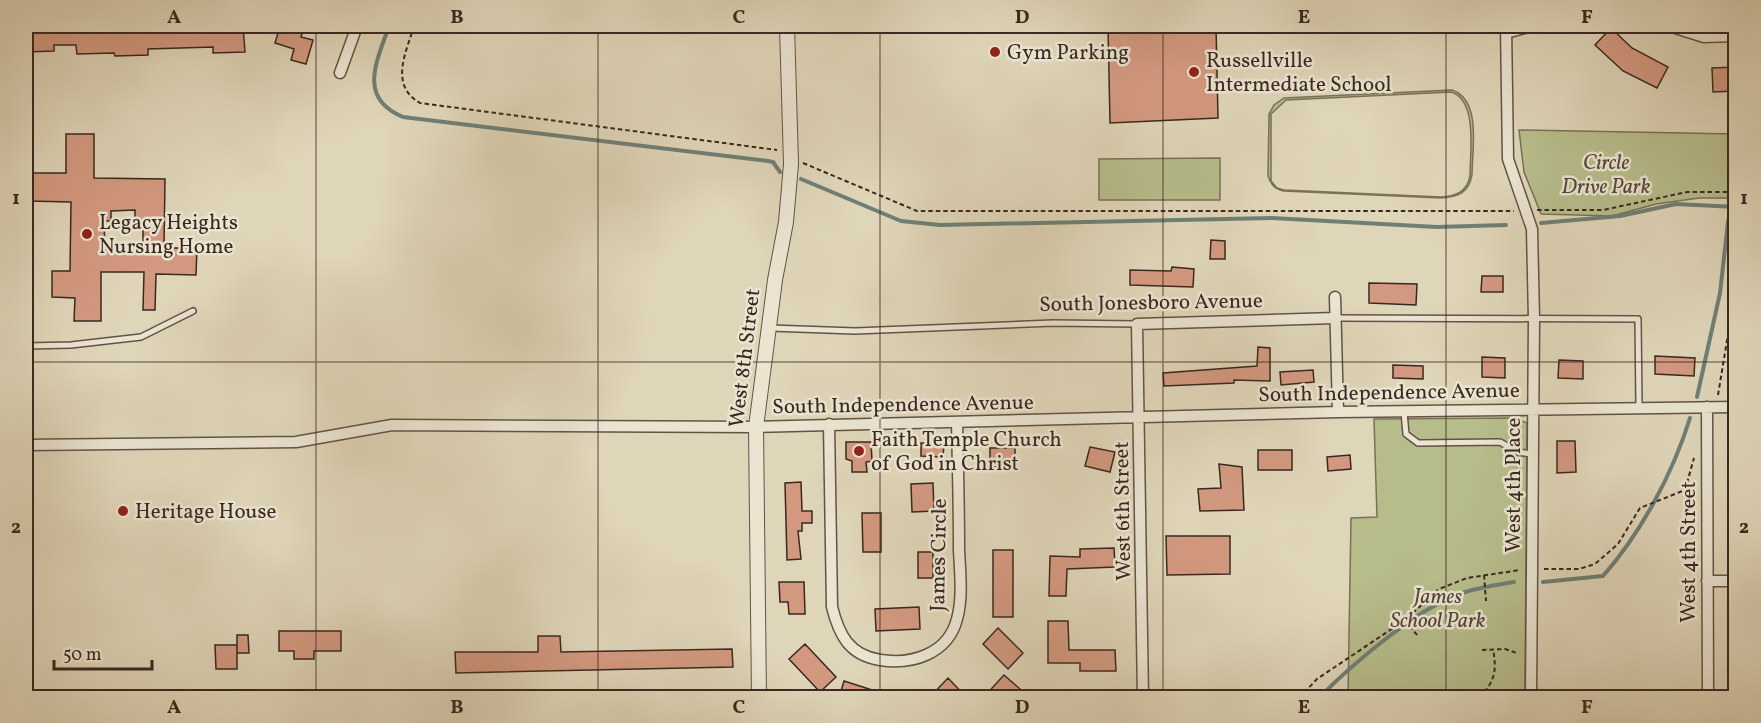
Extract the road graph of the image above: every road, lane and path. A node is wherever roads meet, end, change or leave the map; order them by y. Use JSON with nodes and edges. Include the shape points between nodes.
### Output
{"nodes":[{"id":1,"x":357,"y":26,"type":"edge"},
{"id":2,"x":414,"y":26,"type":"edge"},
{"id":3,"x":787,"y":26,"type":"edge"},
{"id":4,"x":1532,"y":26,"type":"edge"},
{"id":5,"x":1669,"y":26,"type":"edge"},
{"id":6,"x":1506,"y":29,"type":"edge"},
{"id":7,"x":1736,"y":36,"type":"edge"},
{"id":8,"x":340,"y":73,"type":"dead end"},
{"id":9,"x":791,"y":157,"type":"junction"},
{"id":10,"x":1736,"y":192,"type":"edge"},
{"id":11,"x":1526,"y":210,"type":"junction"},
{"id":12,"x":1335,"y":297,"type":"dead end"},
{"id":13,"x":193,"y":311,"type":"dead end"},
{"id":14,"x":1335,"y":318,"type":"junction"},
{"id":15,"x":1534,"y":318,"type":"junction"},
{"id":16,"x":1137,"y":324,"type":"junction"},
{"id":17,"x":769,"y":328,"type":"junction"},
{"id":18,"x":26,"y":346,"type":"edge"},
{"id":19,"x":1707,"y":407,"type":"junction"},
{"id":20,"x":1736,"y":407,"type":"edge"},
{"id":21,"x":1639,"y":408,"type":"junction"},
{"id":22,"x":1533,"y":409,"type":"junction"},
{"id":23,"x":1404,"y":411,"type":"junction"},
{"id":24,"x":1338,"y":412,"type":"junction"},
{"id":25,"x":1140,"y":417,"type":"junction"},
{"id":26,"x":957,"y":422,"type":"junction"},
{"id":27,"x":829,"y":424,"type":"junction"},
{"id":28,"x":756,"y":427,"type":"junction"},
{"id":29,"x":26,"y":445,"type":"edge"},
{"id":30,"x":1532,"y":454,"type":"junction"},
{"id":31,"x":1658,"y":500,"type":"dead end"},
{"id":32,"x":1532,"y":570,"type":"junction"},
{"id":33,"x":1484,"y":575,"type":"junction"},
{"id":34,"x":1707,"y":581,"type":"junction"},
{"id":35,"x":1736,"y":581,"type":"edge"},
{"id":36,"x":1486,"y":601,"type":"dead end"},
{"id":37,"x":1405,"y":620,"type":"junction"},
{"id":38,"x":1417,"y":635,"type":"dead end"},
{"id":39,"x":1493,"y":649,"type":"junction"},
{"id":40,"x":1482,"y":650,"type":"dead end"},
{"id":41,"x":1517,"y":653,"type":"dead end"},
{"id":42,"x":759,"y":698,"type":"edge"},
{"id":43,"x":1143,"y":698,"type":"edge"},
{"id":44,"x":1299,"y":698,"type":"edge"},
{"id":45,"x":1480,"y":698,"type":"edge"},
{"id":46,"x":1531,"y":698,"type":"edge"},
{"id":47,"x":1708,"y":698,"type":"edge"}],
"edges":[{"from":1,"to":8,"type":"street"},
{"from":2,"to":9,"type":"path","via":[[401,80],[407,94],[420,103],[776,149]]},
{"from":3,"to":9,"type":"street","name":"West 8th Street"},
{"from":4,"to":6,"type":"street"},
{"from":5,"to":7,"type":"street","via":[[1704,37]]},
{"from":6,"to":11,"type":"street","name":"West 4th Place","via":[[1508,159]]},
{"from":9,"to":11,"type":"path","via":[[917,211]]},
{"from":9,"to":17,"type":"street","name":"West 8th Street","via":[[786,222]]},
{"from":10,"to":11,"type":"path","via":[[1688,192],[1603,210]]},
{"from":11,"to":15,"type":"street","name":"West 4th Place","via":[[1532,229]]},
{"from":12,"to":14,"type":"street"},
{"from":13,"to":18,"type":"lane","via":[[141,337]]},
{"from":14,"to":15,"type":"lane","name":"South Jonesboro Avenue"},
{"from":14,"to":16,"type":"street","name":"South Jonesboro Avenue"},
{"from":14,"to":24,"type":"street"},
{"from":15,"to":21,"type":"lane","via":[[1638,319]]},
{"from":15,"to":22,"type":"street","name":"West 4th Place"},
{"from":16,"to":17,"type":"lane","name":"South Jonesboro Avenue","via":[[1053,323],[855,331]]},
{"from":16,"to":25,"type":"street","name":"West 6th Street"},
{"from":17,"to":28,"type":"street","name":"West 8th Street"},
{"from":19,"to":20,"type":"street","name":"South Independence Avenue"},
{"from":19,"to":21,"type":"street","name":"South Independence Avenue"},
{"from":19,"to":34,"type":"street","name":"West 4th Street"},
{"from":21,"to":22,"type":"street","name":"South Independence Avenue"},
{"from":22,"to":23,"type":"street","name":"South Independence Avenue"},
{"from":22,"to":30,"type":"street","name":"West 4th Place"},
{"from":23,"to":24,"type":"street","name":"South Independence Avenue"},
{"from":23,"to":30,"type":"lane","via":[[1406,434],[1418,443],[1500,442],[1518,452]]},
{"from":24,"to":25,"type":"street","name":"South Independence Avenue"},
{"from":25,"to":26,"type":"street","name":"South Independence Avenue"},
{"from":25,"to":43,"type":"street","name":"West 6th Street"},
{"from":26,"to":27,"type":"street","name":"South Independence Avenue"},
{"from":26,"to":27,"type":"street","name":"James Circle","via":[[957,620],[939,649],[922,658],[899,662],[857,653],[842,638],[837,626],[832,607]]},
{"from":27,"to":28,"type":"street","name":"South Independence Avenue"},
{"from":28,"to":29,"type":"street","name":"South Independence Avenue","via":[[392,424],[296,442]]},
{"from":28,"to":42,"type":"street","name":"West 8th Street"},
{"from":30,"to":32,"type":"street","name":"West 4th Place"},
{"from":31,"to":32,"type":"path","via":[[1640,508],[1610,553],[1595,564],[1579,569]]},
{"from":32,"to":33,"type":"path"},
{"from":32,"to":46,"type":"street","name":"West 4th Place"},
{"from":33,"to":36,"type":"path"},
{"from":33,"to":37,"type":"path","via":[[1439,589]]},
{"from":34,"to":35,"type":"street"},
{"from":34,"to":47,"type":"street","name":"West 4th Street"},
{"from":37,"to":38,"type":"path"},
{"from":37,"to":44,"type":"path","via":[[1317,679]]},
{"from":39,"to":40,"type":"path"},
{"from":39,"to":41,"type":"path"},
{"from":39,"to":45,"type":"path","via":[[1497,668],[1492,683]]}]}
